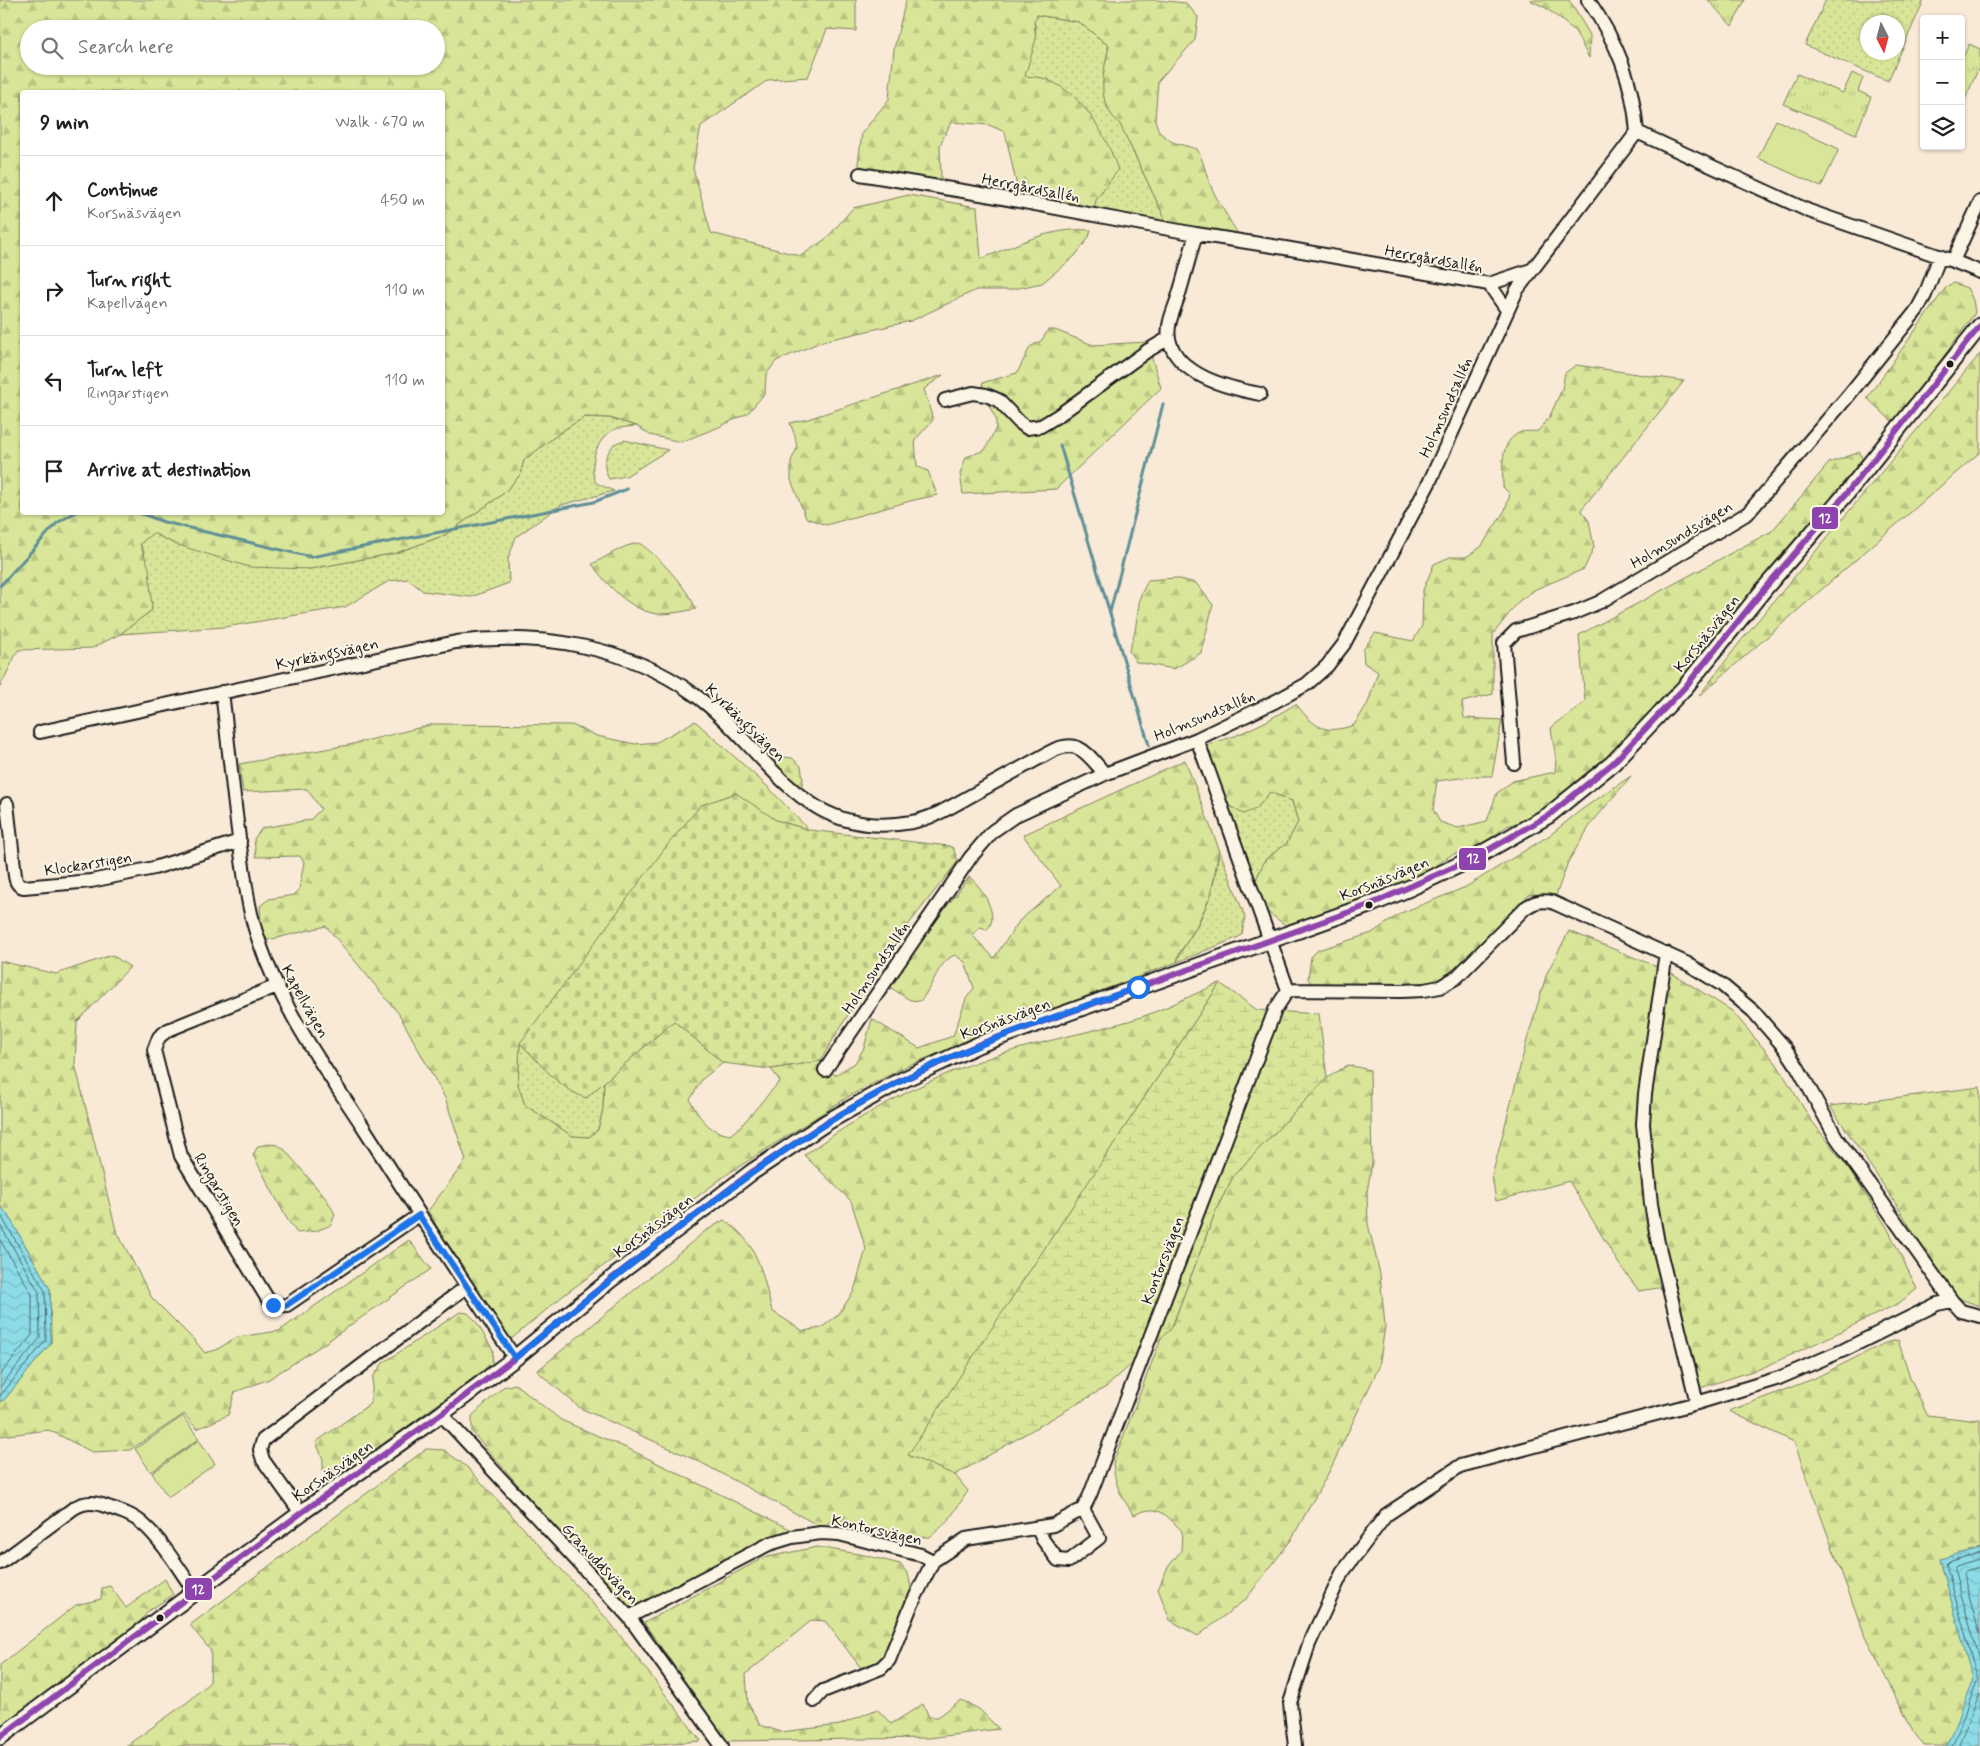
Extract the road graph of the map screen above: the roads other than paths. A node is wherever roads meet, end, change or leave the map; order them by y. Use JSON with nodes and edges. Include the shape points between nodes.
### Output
{"nodes":[{"id":1,"x":1588,"y":0,"type":"edge"},
{"id":2,"x":1637,"y":132,"type":"junction"},
{"id":3,"x":860,"y":174,"type":"dead end"},
{"id":4,"x":1980,"y":202,"type":"edge"},
{"id":5,"x":1196,"y":234,"type":"junction"},
{"id":6,"x":1940,"y":256,"type":"junction"},
{"id":7,"x":1953,"y":261,"type":"junction"},
{"id":8,"x":1531,"y":270,"type":"junction"},
{"id":9,"x":1980,"y":272,"type":"edge"},
{"id":10,"x":1489,"y":284,"type":"junction"},
{"id":11,"x":1507,"y":310,"type":"junction"},
{"id":12,"x":1980,"y":326,"type":"edge"},
{"id":13,"x":1169,"y":338,"type":"junction"},
{"id":14,"x":1260,"y":394,"type":"dead end"},
{"id":15,"x":945,"y":400,"type":"dead end"},
{"id":16,"x":222,"y":692,"type":"junction"},
{"id":17,"x":40,"y":732,"type":"dead end"},
{"id":18,"x":1197,"y":739,"type":"junction"},
{"id":19,"x":1514,"y":763,"type":"dead end"},
{"id":20,"x":1105,"y":774,"type":"junction"},
{"id":21,"x":7,"y":804,"type":"dead end"},
{"id":22,"x":240,"y":841,"type":"junction"},
{"id":23,"x":1270,"y":938,"type":"junction"},
{"id":24,"x":1666,"y":953,"type":"junction"},
{"id":25,"x":277,"y":986,"type":"junction"},
{"id":26,"x":1288,"y":990,"type":"junction"},
{"id":27,"x":825,"y":1070,"type":"dead end"},
{"id":28,"x":419,"y":1215,"type":"junction"},
{"id":29,"x":466,"y":1287,"type":"junction"},
{"id":30,"x":1952,"y":1301,"type":"junction"},
{"id":31,"x":1980,"y":1316,"type":"edge"},
{"id":32,"x":515,"y":1358,"type":"junction"},
{"id":33,"x":1697,"y":1403,"type":"junction"},
{"id":34,"x":441,"y":1414,"type":"junction"},
{"id":35,"x":1083,"y":1509,"type":"junction"},
{"id":36,"x":301,"y":1513,"type":"junction"},
{"id":37,"x":1038,"y":1529,"type":"junction"},
{"id":38,"x":933,"y":1561,"type":"junction"},
{"id":39,"x":0,"y":1563,"type":"edge"},
{"id":40,"x":195,"y":1592,"type":"junction"},
{"id":41,"x":629,"y":1617,"type":"junction"},
{"id":42,"x":814,"y":1701,"type":"dead end"},
{"id":43,"x":0,"y":1737,"type":"edge"},
{"id":44,"x":719,"y":1742,"type":"edge"},
{"id":45,"x":1295,"y":1746,"type":"edge"}],
"edges":[{"from":1,"to":2,"type":"street","via":[[1625,67],[1636,111]]},
{"from":2,"to":6,"type":"street","via":[[1809,212]]},
{"from":2,"to":8,"type":"street","name":"Holmsundsallén"},
{"from":3,"to":5,"type":"street","name":"Herrgårdsallén"},
{"from":4,"to":7,"type":"street"},
{"from":5,"to":10,"type":"street","name":"Herrgårdsallén"},
{"from":5,"to":13,"type":"street","via":[[1171,320]]},
{"from":6,"to":7,"type":"street"},
{"from":6,"to":19,"type":"street","name":"Holmsundsvägen","via":[[1917,310],[1748,513],[1600,602],[1516,631],[1504,643]]},
{"from":7,"to":9,"type":"street"},
{"from":8,"to":10,"type":"street"},
{"from":8,"to":11,"type":"street","name":"Holmsundsallén"},
{"from":10,"to":11,"type":"street"},
{"from":11,"to":18,"type":"street","name":"Holmsundsallén","via":[[1429,483],[1339,652],[1307,684]]},
{"from":12,"to":23,"type":"street","name":"Korsnäsvägen","via":[[1686,686],[1612,763],[1550,815],[1474,858],[1369,904]]},
{"from":13,"to":14,"type":"street","via":[[1175,353],[1192,370],[1218,383]]},
{"from":13,"to":15,"type":"street","via":[[1042,426],[1027,428],[998,400],[986,395],[973,393]]},
{"from":16,"to":17,"type":"street","name":"Kyrkängsvägen"},
{"from":16,"to":20,"type":"street","name":"Kyrkängsvägen","via":[[456,642],[530,638],[596,649],[668,678],[720,717],[802,799],[848,821],[896,824],[928,818],[1066,746],[1080,748]]},
{"from":16,"to":22,"type":"street","name":"Kapellvägen"},
{"from":18,"to":20,"type":"street","name":"Holmsundsallén"},
{"from":18,"to":23,"type":"street"},
{"from":20,"to":27,"type":"street","name":"Holmsundsallén","via":[[1016,815],[982,842]]},
{"from":21,"to":22,"type":"street","name":"Klockarstigen","via":[[16,882],[24,887],[92,881],[136,872]]},
{"from":22,"to":25,"type":"street","name":"Kapellvägen","via":[[253,922]]},
{"from":23,"to":26,"type":"street"},
{"from":23,"to":32,"type":"street","name":"Korsnäsvägen","via":[[980,1044],[879,1092],[752,1172],[610,1280]]},
{"from":24,"to":26,"type":"street","via":[[1545,901],[1525,908],[1457,977],[1440,987],[1401,991]]},
{"from":24,"to":30,"type":"street","via":[[1722,985],[1771,1030],[1797,1066],[1836,1137]]},
{"from":24,"to":33,"type":"street","via":[[1645,1094],[1644,1124],[1658,1243]]},
{"from":25,"to":28,"type":"street","name":"Kapellvägen","via":[[333,1082]]},
{"from":25,"to":28,"type":"street","name":"Ringarstigen","via":[[168,1030],[159,1037],[154,1050],[181,1156],[267,1298],[275,1306],[287,1305]]},
{"from":26,"to":35,"type":"street","name":"Kontorsvägen","via":[[1275,1010]]},
{"from":28,"to":29,"type":"street","name":"Kapellvägen"},
{"from":29,"to":32,"type":"street","name":"Kapellvägen"},
{"from":29,"to":36,"type":"street","via":[[263,1440],[262,1460]]},
{"from":30,"to":31,"type":"street","via":[[1962,1311]]},
{"from":30,"to":33,"type":"street","via":[[1938,1304],[1779,1378]]},
{"from":32,"to":34,"type":"street","name":"Korsnäsvägen"},
{"from":33,"to":45,"type":"street","via":[[1460,1466],[1386,1515],[1342,1573],[1309,1644],[1290,1703]]},
{"from":34,"to":36,"type":"street","name":"Korsnäsvägen"},
{"from":34,"to":41,"type":"street","name":"Granuddsvägen"},
{"from":35,"to":37,"type":"street","name":"Kontorsvägen"},
{"from":35,"to":37,"type":"street","via":[[1099,1538],[1070,1561],[1058,1560]]},
{"from":36,"to":40,"type":"street","name":"Korsnäsvägen"},
{"from":37,"to":38,"type":"street","name":"Kontorsvägen","via":[[966,1539]]},
{"from":38,"to":41,"type":"street","name":"Kontorsvägen","via":[[839,1534],[807,1534],[768,1544]]},
{"from":38,"to":42,"type":"street","via":[[889,1660],[881,1668],[823,1691]]},
{"from":39,"to":40,"type":"street","via":[[79,1505],[93,1502],[132,1516],[143,1524]]},
{"from":40,"to":43,"type":"street","name":"Korsnäsvägen"},
{"from":41,"to":44,"type":"street","name":"Granuddsvägen"}]}
